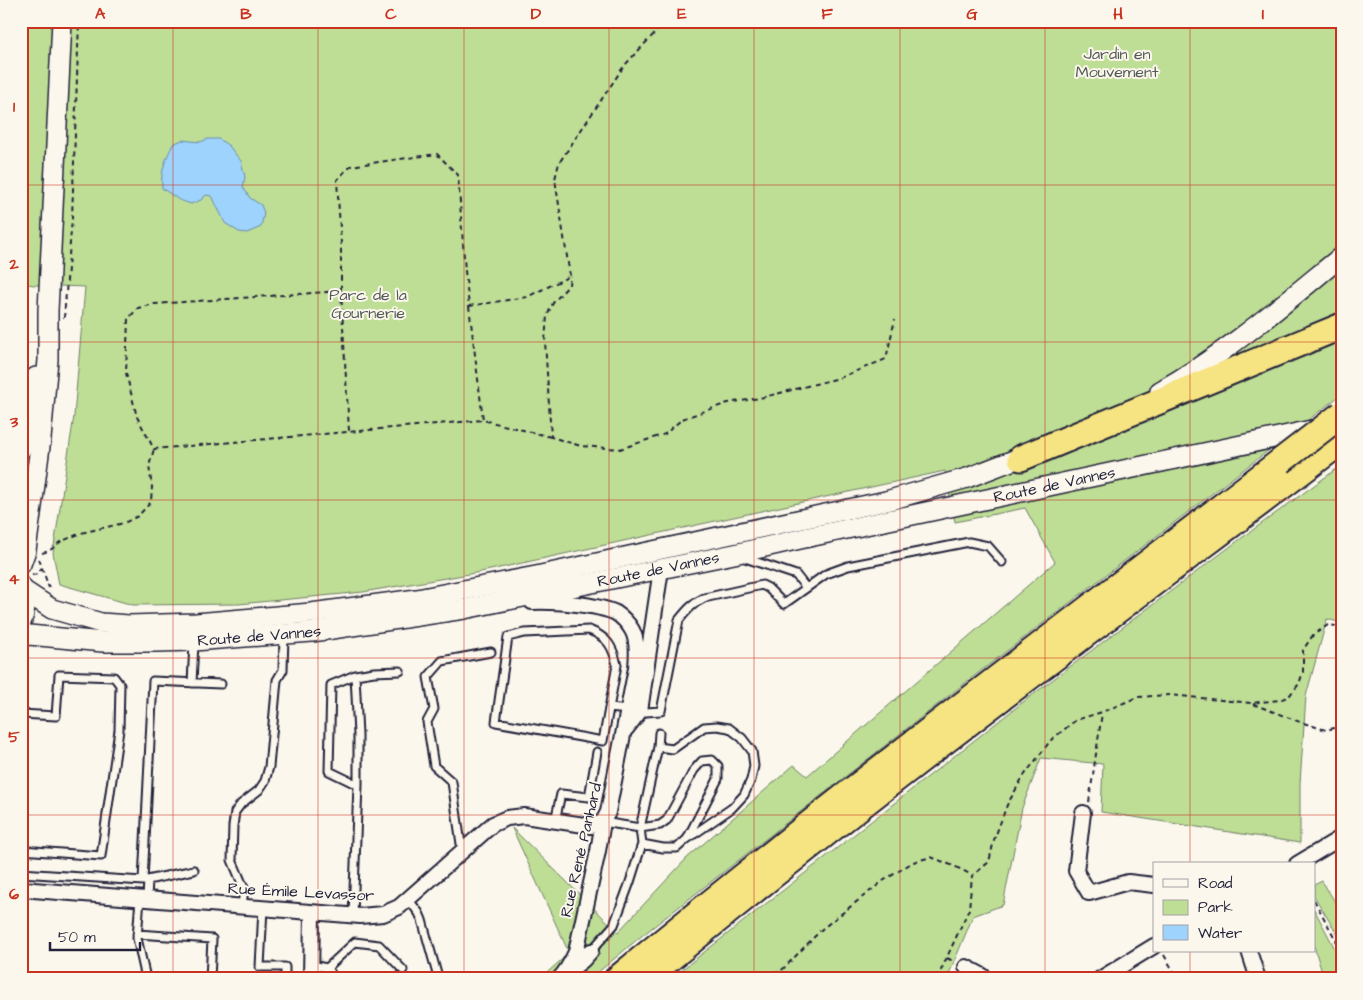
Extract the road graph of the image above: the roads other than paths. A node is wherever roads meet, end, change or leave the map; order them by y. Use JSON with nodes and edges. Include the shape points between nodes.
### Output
{"nodes":[{"id":1,"x":62,"y":21,"type":"edge"},
{"id":2,"x":1342,"y":256,"type":"edge"},
{"id":3,"x":48,"y":311,"type":"junction"},
{"id":4,"x":1342,"y":326,"type":"edge"},
{"id":5,"x":1342,"y":414,"type":"edge"},
{"id":6,"x":1342,"y":424,"type":"edge"},
{"id":7,"x":1336,"y":446,"type":"edge"},
{"id":8,"x":21,"y":449,"type":"edge"},
{"id":9,"x":1021,"y":458,"type":"junction"},
{"id":10,"x":734,"y":554,"type":"junction"},
{"id":11,"x":1002,"y":562,"type":"dead end"},
{"id":12,"x":21,"y":564,"type":"edge"},
{"id":13,"x":661,"y":569,"type":"junction"},
{"id":14,"x":22,"y":588,"type":"edge"},
{"id":15,"x":806,"y":588,"type":"junction"},
{"id":16,"x":496,"y":603,"type":"junction"},
{"id":17,"x":21,"y":622,"type":"edge"},
{"id":18,"x":283,"y":634,"type":"junction"},
{"id":19,"x":21,"y":637,"type":"edge"},
{"id":20,"x":194,"y":641,"type":"junction"},
{"id":21,"x":491,"y":652,"type":"dead end"},
{"id":22,"x":400,"y":671,"type":"dead end"},
{"id":23,"x":355,"y":675,"type":"junction"},
{"id":24,"x":192,"y":683,"type":"junction"},
{"id":25,"x":221,"y":684,"type":"dead end"},
{"id":26,"x":609,"y":708,"type":"junction"},
{"id":27,"x":638,"y":711,"type":"junction"},
{"id":28,"x":21,"y":714,"type":"edge"},
{"id":29,"x":659,"y":733,"type":"dead end"},
{"id":30,"x":658,"y":747,"type":"junction"},
{"id":31,"x":597,"y":752,"type":"dead end"},
{"id":32,"x":358,"y":785,"type":"junction"},
{"id":33,"x":1083,"y":813,"type":"road end"},
{"id":34,"x":555,"y":821,"type":"junction"},
{"id":35,"x":603,"y":822,"type":"junction"},
{"id":36,"x":640,"y":828,"type":"junction"},
{"id":37,"x":21,"y":830,"type":"edge"},
{"id":38,"x":1342,"y":837,"type":"edge"},
{"id":39,"x":22,"y":839,"type":"edge"},
{"id":40,"x":686,"y":839,"type":"junction"},
{"id":41,"x":642,"y":844,"type":"junction"},
{"id":42,"x":462,"y":852,"type":"junction"},
{"id":43,"x":1300,"y":862,"type":"edge"},
{"id":44,"x":194,"y":870,"type":"dead end"},
{"id":45,"x":21,"y":873,"type":"edge"},
{"id":46,"x":146,"y":880,"type":"junction"},
{"id":47,"x":1153,"y":885,"type":"edge"},
{"id":48,"x":21,"y":889,"type":"edge"},
{"id":49,"x":144,"y":898,"type":"junction"},
{"id":50,"x":408,"y":899,"type":"junction"},
{"id":51,"x":242,"y":907,"type":"junction"},
{"id":52,"x":264,"y":908,"type":"junction"},
{"id":53,"x":312,"y":913,"type":"junction"},
{"id":54,"x":353,"y":916,"type":"junction"},
{"id":55,"x":138,"y":934,"type":"junction"},
{"id":56,"x":1153,"y":947,"type":"edge"},
{"id":57,"x":591,"y":951,"type":"joint"},
{"id":58,"x":1249,"y":952,"type":"edge"},
{"id":59,"x":966,"y":967,"type":"dead end"},
{"id":60,"x":327,"y":968,"type":"junction"},
{"id":61,"x":403,"y":970,"type":"dead end"},
{"id":62,"x":311,"y":972,"type":"edge"},
{"id":63,"x":562,"y":976,"type":"edge"},
{"id":64,"x":145,"y":979,"type":"edge"},
{"id":65,"x":210,"y":979,"type":"edge"},
{"id":66,"x":285,"y":979,"type":"edge"},
{"id":67,"x":335,"y":979,"type":"edge"},
{"id":68,"x":437,"y":979,"type":"edge"},
{"id":69,"x":617,"y":979,"type":"edge"},
{"id":70,"x":645,"y":979,"type":"edge"},
{"id":71,"x":984,"y":979,"type":"edge"},
{"id":72,"x":1101,"y":979,"type":"edge"},
{"id":73,"x":1258,"y":979,"type":"edge"}],
"edges":[{"from":1,"to":3,"type":"main road"},
{"from":2,"to":9,"type":"main road","name":"Route de Vannes","via":[[1222,351],[1178,381]]},
{"from":3,"to":8,"type":"main road"},
{"from":3,"to":12,"type":"main road","via":[[48,360],[41,438],[26,550]]},
{"from":4,"to":9,"type":"highway"},
{"from":5,"to":69,"type":"highway","bridge":true,"via":[[908,746]]},
{"from":6,"to":10,"type":"main road","name":"Route de Vannes"},
{"from":7,"to":70,"type":"highway","via":[[906,771]]},
{"from":9,"to":14,"type":"main road","name":"Route de Vannes","via":[[967,478],[886,501],[766,528],[461,591],[321,612],[196,623],[101,623],[52,609]]},
{"from":10,"to":13,"type":"main road","name":"Route de Vannes"},
{"from":10,"to":15,"type":"lane","via":[[796,575]]},
{"from":11,"to":15,"type":"lane","via":[[988,546],[969,542],[848,566],[826,574]]},
{"from":13,"to":16,"type":"main road","name":"Route de Vannes"},
{"from":13,"to":27,"type":"street","name":"Rue René Panhard"},
{"from":14,"to":17,"type":"main road","via":[[25,604]]},
{"from":15,"to":27,"type":"lane","via":[[784,604],[762,586],[697,601],[679,620],[661,711]]},
{"from":16,"to":18,"type":"main road","name":"Route de Vannes","via":[[420,617]]},
{"from":16,"to":27,"type":"street","name":"Rue René Panhard","via":[[551,601],[616,613],[633,632],[637,648]]},
{"from":18,"to":20,"type":"main road","name":"Route de Vannes"},
{"from":18,"to":51,"type":"lane","via":[[284,670],[277,680],[269,767],[259,790],[235,812],[232,860],[244,888]]},
{"from":19,"to":20,"type":"main road","name":"Route de Vannes","via":[[103,642]]},
{"from":20,"to":24,"type":"lane"},
{"from":21,"to":42,"type":"lane","via":[[442,661],[428,677],[434,709],[427,722],[434,766],[452,782]]},
{"from":22,"to":23,"type":"lane"},
{"from":23,"to":32,"type":"lane"},
{"from":23,"to":32,"type":"lane","via":[[331,685],[329,771]]},
{"from":24,"to":25,"type":"lane"},
{"from":24,"to":46,"type":"lane","via":[[153,681]]},
{"from":26,"to":26,"type":"lane","via":[[617,665],[609,643],[600,634],[589,630],[524,632],[508,637],[496,722],[602,741]]},
{"from":26,"to":27,"type":"lane"},
{"from":27,"to":35,"type":"street","name":"Rue René Panhard","via":[[624,731],[608,812]]},
{"from":28,"to":39,"type":"lane","via":[[56,716],[59,675],[114,677],[120,685],[119,730],[101,856],[22,850]]},
{"from":29,"to":30,"type":"lane"},
{"from":30,"to":36,"type":"lane"},
{"from":30,"to":40,"type":"lane","via":[[673,749],[704,727],[717,726],[729,728],[752,751],[754,766],[744,795],[732,808]]},
{"from":31,"to":34,"type":"lane","via":[[589,797],[561,794]]},
{"from":32,"to":54,"type":"lane"},
{"from":33,"to":47,"type":"street","via":[[1076,871],[1089,893],[1128,882]]},
{"from":34,"to":35,"type":"street","name":"Rue Émile Levassor","via":[[591,826]]},
{"from":34,"to":42,"type":"street","name":"Rue Émile Levassor","via":[[524,816],[507,818],[493,824]]},
{"from":35,"to":36,"type":"lane"},
{"from":35,"to":63,"type":"street","name":"Rue René Panhard","via":[[576,952]]},
{"from":36,"to":40,"type":"lane","via":[[660,825],[668,820],[694,770],[702,761],[712,760],[718,766],[718,779]]},
{"from":36,"to":41,"type":"lane"},
{"from":37,"to":39,"type":"lane"},
{"from":38,"to":43,"type":"street"},
{"from":40,"to":41,"type":"lane","via":[[677,848]]},
{"from":41,"to":57,"type":"lane","via":[[614,925]]},
{"from":42,"to":50,"type":"street","name":"Rue Émile Levassor"},
{"from":44,"to":46,"type":"lane"},
{"from":45,"to":46,"type":"lane"},
{"from":46,"to":49,"type":"lane"},
{"from":48,"to":49,"type":"street","name":"Rue Émile Levassor"},
{"from":49,"to":51,"type":"street","name":"Rue Émile Levassor"},
{"from":49,"to":55,"type":"lane"},
{"from":50,"to":54,"type":"street","name":"Rue Émile Levassor","via":[[383,914]]},
{"from":50,"to":68,"type":"lane","via":[[422,920]]},
{"from":51,"to":52,"type":"street","name":"Rue Émile Levassor"},
{"from":52,"to":53,"type":"street","name":"Rue Émile Levassor"},
{"from":52,"to":66,"type":"lane","via":[[260,967],[285,967]]},
{"from":53,"to":54,"type":"street","name":"Rue Émile Levassor"},
{"from":53,"to":62,"type":"street"},
{"from":55,"to":64,"type":"lane"},
{"from":55,"to":65,"type":"lane","via":[[212,939]]},
{"from":56,"to":72,"type":"street"},
{"from":57,"to":63,"type":"street","name":"Rue René Panhard"},
{"from":58,"to":73,"type":"street"},
{"from":59,"to":71,"type":"street"},
{"from":60,"to":61,"type":"lane","via":[[355,942],[379,945]]},
{"from":60,"to":62,"type":"lane"},
{"from":60,"to":67,"type":"lane"}]}
